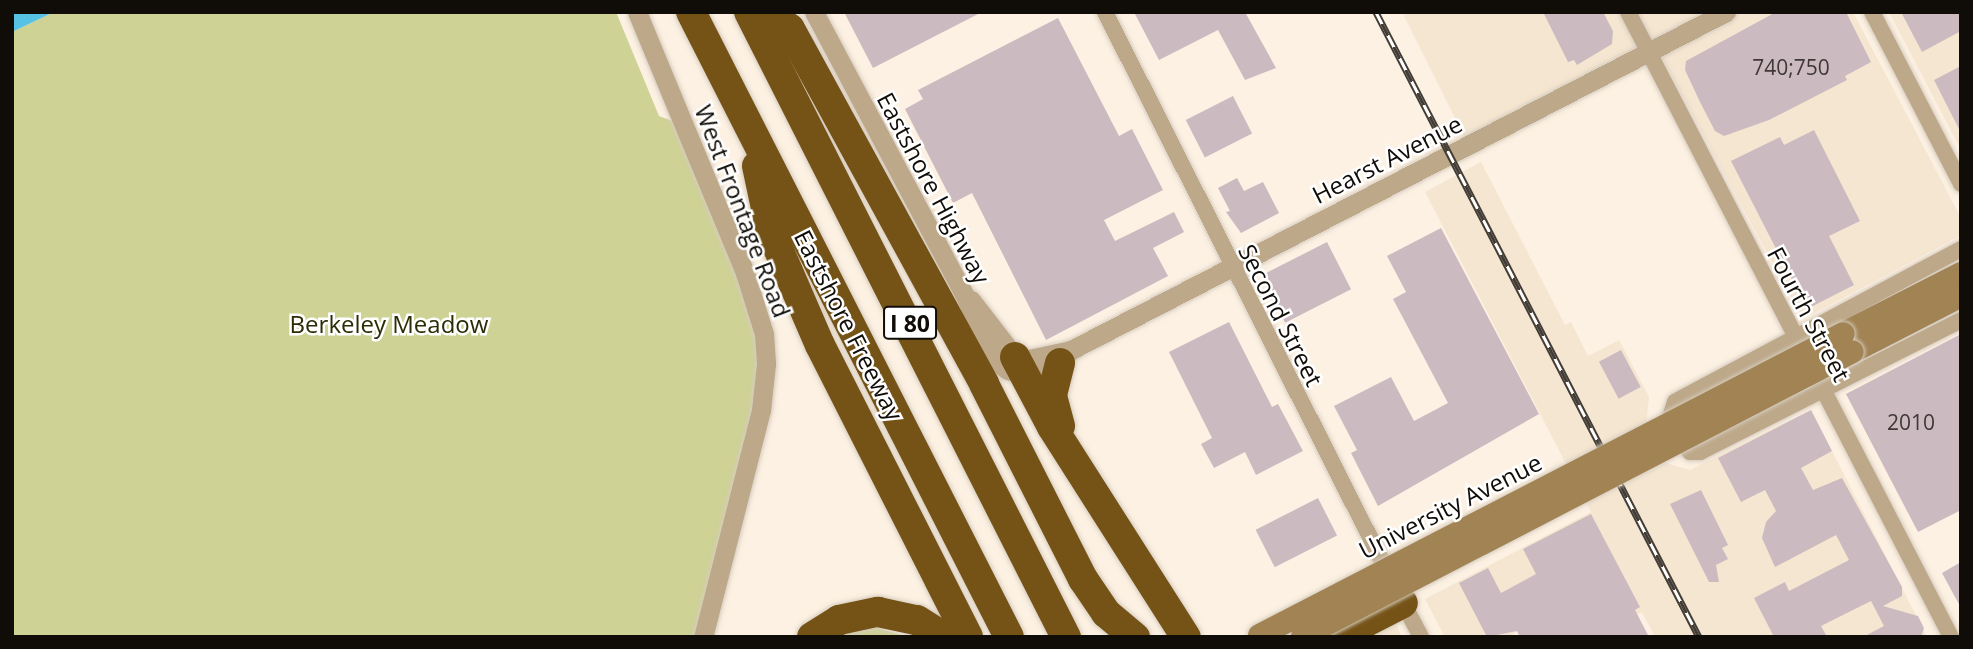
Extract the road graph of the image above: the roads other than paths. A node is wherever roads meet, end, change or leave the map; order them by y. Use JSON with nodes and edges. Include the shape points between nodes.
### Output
{"nodes":[{"id":1,"x":637,"y":12,"type":"edge"},
{"id":2,"x":691,"y":12,"type":"edge"},
{"id":3,"x":749,"y":12,"type":"edge"},
{"id":4,"x":766,"y":12,"type":"edge"},
{"id":5,"x":814,"y":12,"type":"edge"},
{"id":6,"x":1105,"y":12,"type":"edge"},
{"id":7,"x":1629,"y":12,"type":"edge"},
{"id":8,"x":1726,"y":12,"type":"edge"},
{"id":9,"x":1872,"y":12,"type":"edge"},
{"id":10,"x":1647,"y":53,"type":"junction"},
{"id":11,"x":750,"y":128,"type":"junction"},
{"id":12,"x":1961,"y":184,"type":"edge"},
{"id":13,"x":1961,"y":249,"type":"edge"},
{"id":14,"x":1231,"y":267,"type":"junction"},
{"id":15,"x":1961,"y":272,"type":"edge"},
{"id":16,"x":1961,"y":295,"type":"edge"},
{"id":17,"x":1961,"y":320,"type":"edge"},
{"id":18,"x":1796,"y":340,"type":"junction"},
{"id":19,"x":1848,"y":342,"type":"junction"},
{"id":20,"x":1065,"y":356,"type":"junction"},
{"id":21,"x":1018,"y":365,"type":"junction"},
{"id":22,"x":1824,"y":390,"type":"junction"},
{"id":23,"x":1086,"y":476,"type":"junction"},
{"id":24,"x":1403,"y":603,"type":"junction"},
{"id":25,"x":1255,"y":636,"type":"edge"},
{"id":26,"x":1301,"y":636,"type":"edge"},
{"id":27,"x":703,"y":637,"type":"edge"},
{"id":28,"x":812,"y":637,"type":"edge"},
{"id":29,"x":944,"y":637,"type":"edge"},
{"id":30,"x":968,"y":637,"type":"edge"},
{"id":31,"x":1009,"y":637,"type":"edge"},
{"id":32,"x":1066,"y":637,"type":"edge"},
{"id":33,"x":1135,"y":637,"type":"edge"},
{"id":34,"x":1186,"y":637,"type":"edge"},
{"id":35,"x":1337,"y":637,"type":"edge"},
{"id":36,"x":1421,"y":637,"type":"edge"},
{"id":37,"x":1951,"y":637,"type":"edge"}],
"edges":[{"from":1,"to":27,"type":"street","name":"West Frontage Road","via":[[748,280],[766,350],[761,410]]},
{"from":2,"to":11,"type":"highway","name":"Eastshore Freeway","number":"I 80"},
{"from":3,"to":32,"type":"highway","number":"I 80"},
{"from":4,"to":33,"type":"highway","via":[[790,29],[984,384],[1079,572],[1106,613]]},
{"from":5,"to":21,"type":"street","name":"Eastshore Highway","via":[[965,296],[992,359]]},
{"from":6,"to":14,"type":"street","name":"Second Street"},
{"from":7,"to":10,"type":"street","name":"Fourth Street"},
{"from":8,"to":10,"type":"street","name":"Hearst Avenue"},
{"from":9,"to":12,"type":"street"},
{"from":10,"to":14,"type":"street","name":"Hearst Avenue"},
{"from":10,"to":18,"type":"street","name":"Fourth Street"},
{"from":11,"to":30,"type":"highway","via":[[771,232],[847,403]]},
{"from":11,"to":31,"type":"highway","name":"Eastshore Freeway","number":"I 80"},
{"from":13,"to":18,"type":"street"},
{"from":14,"to":20,"type":"street","name":"Hearst Avenue"},
{"from":14,"to":24,"type":"street","name":"Second Street"},
{"from":15,"to":19,"type":"main road","name":"University Avenue"},
{"from":16,"to":19,"type":"main road","name":"University Avenue"},
{"from":17,"to":22,"type":"street"},
{"from":18,"to":22,"type":"street","name":"Fourth Street"},
{"from":18,"to":22,"type":"street","via":[[1675,402],[1669,420],[1672,431],[1690,452],[1700,452]]},
{"from":19,"to":25,"type":"main road","name":"University Avenue","bridge":true},
{"from":19,"to":26,"type":"main road","name":"University Avenue","bridge":true},
{"from":20,"to":21,"type":"street","name":"Hearst Avenue","via":[[1035,374]]},
{"from":20,"to":23,"type":"highway","via":[[1052,389],[1053,408]]},
{"from":21,"to":23,"type":"highway"},
{"from":22,"to":37,"type":"street","name":"Fourth Street"},
{"from":23,"to":34,"type":"highway"},
{"from":24,"to":35,"type":"highway"},
{"from":24,"to":36,"type":"street","name":"Second Street"},
{"from":28,"to":29,"type":"highway","via":[[846,617],[878,612],[917,620]]}]}
